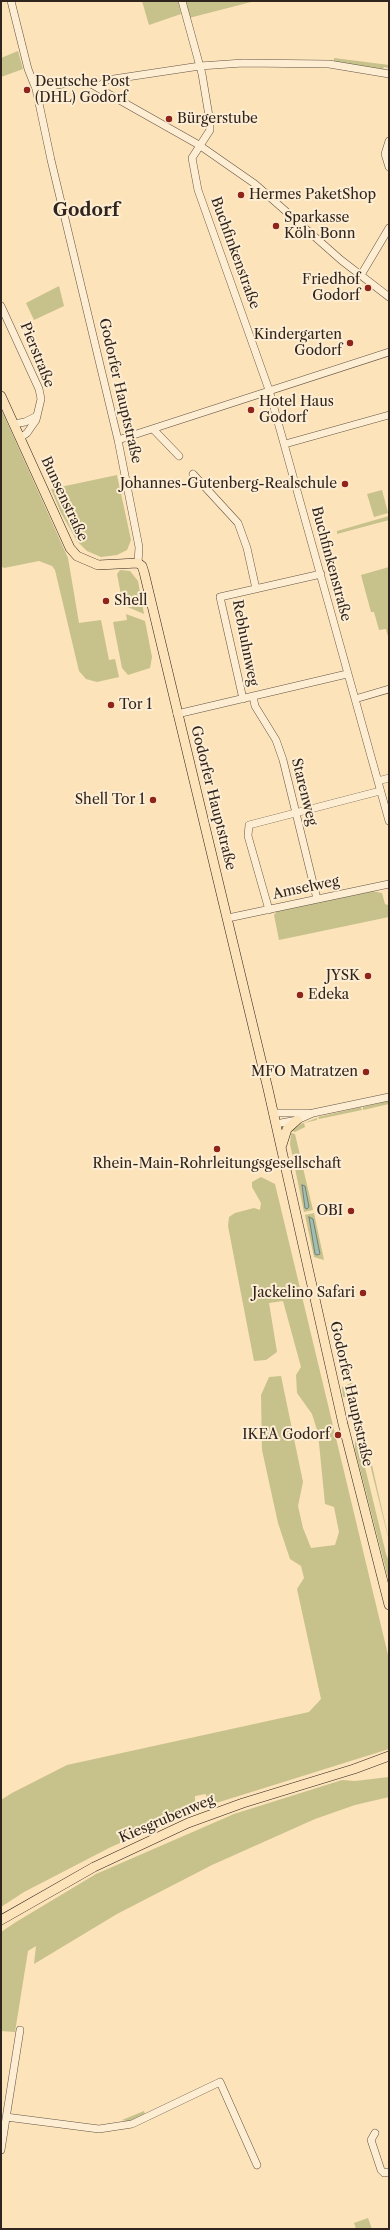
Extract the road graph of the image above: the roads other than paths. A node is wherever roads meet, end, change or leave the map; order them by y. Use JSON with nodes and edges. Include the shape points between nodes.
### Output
{"nodes":[{"id":1,"x":11,"y":1,"type":"edge"},
{"id":2,"x":182,"y":1,"type":"edge"},
{"id":3,"x":200,"y":66,"type":"junction"},
{"id":4,"x":389,"y":74,"type":"edge"},
{"id":5,"x":99,"y":87,"type":"junction"},
{"id":6,"x":36,"y":88,"type":"junction"},
{"id":7,"x":389,"y":141,"type":"edge"},
{"id":8,"x":199,"y":145,"type":"junction"},
{"id":9,"x":389,"y":168,"type":"edge"},
{"id":10,"x":389,"y":228,"type":"edge"},
{"id":11,"x":361,"y":275,"type":"junction"},
{"id":12,"x":389,"y":297,"type":"edge"},
{"id":13,"x":1,"y":306,"type":"edge"},
{"id":14,"x":389,"y":352,"type":"edge"},
{"id":15,"x":270,"y":390,"type":"junction"},
{"id":16,"x":1,"y":396,"type":"edge"},
{"id":17,"x":389,"y":415,"type":"edge"},
{"id":18,"x":38,"y":416,"type":"junction"},
{"id":19,"x":14,"y":424,"type":"junction"},
{"id":20,"x":153,"y":429,"type":"junction"},
{"id":21,"x":20,"y":438,"type":"junction"},
{"id":22,"x":118,"y":440,"type":"junction"},
{"id":23,"x":285,"y":444,"type":"junction"},
{"id":24,"x":179,"y":456,"type":"dead end"},
{"id":25,"x":193,"y":474,"type":"dead end"},
{"id":26,"x":138,"y":563,"type":"junction"},
{"id":27,"x":321,"y":574,"type":"junction"},
{"id":28,"x":256,"y":589,"type":"junction"},
{"id":29,"x":348,"y":674,"type":"junction"},
{"id":30,"x":389,"y":689,"type":"edge"},
{"id":31,"x":253,"y":696,"type":"junction"},
{"id":32,"x":243,"y":699,"type":"junction"},
{"id":33,"x":355,"y":699,"type":"junction"},
{"id":34,"x":177,"y":714,"type":"junction"},
{"id":35,"x":389,"y":778,"type":"edge"},
{"id":36,"x":378,"y":781,"type":"junction"},
{"id":37,"x":380,"y":791,"type":"junction"},
{"id":38,"x":296,"y":813,"type":"junction"},
{"id":39,"x":389,"y":821,"type":"edge"},
{"id":40,"x":389,"y":884,"type":"edge"},
{"id":41,"x":317,"y":899,"type":"junction"},
{"id":42,"x":269,"y":910,"type":"junction"},
{"id":43,"x":228,"y":918,"type":"junction"},
{"id":44,"x":389,"y":1097,"type":"edge"},
{"id":45,"x":274,"y":1113,"type":"junction"},
{"id":46,"x":313,"y":1113,"type":"junction"},
{"id":47,"x":297,"y":1120,"type":"junction"},
{"id":48,"x":276,"y":1124,"type":"junction"},
{"id":49,"x":282,"y":1147,"type":"junction"},
{"id":50,"x":389,"y":1605,"type":"edge"},
{"id":51,"x":389,"y":1756,"type":"edge"},
{"id":52,"x":389,"y":1763,"type":"edge"},
{"id":53,"x":354,"y":1769,"type":"junction"},
{"id":54,"x":1,"y":1920,"type":"edge"},
{"id":55,"x":20,"y":2030,"type":"dead end"},
{"id":56,"x":6,"y":2116,"type":"junction"},
{"id":57,"x":375,"y":2133,"type":"dead end"},
{"id":58,"x":1,"y":2150,"type":"edge"},
{"id":59,"x":257,"y":2165,"type":"dead end"},
{"id":60,"x":389,"y":2172,"type":"edge"}],
"edges":[{"from":1,"to":6,"type":"street","name":"Godorfer Hauptstraße","via":[[28,69]]},
{"from":2,"to":3,"type":"street","name":"Buchfinkenstraße"},
{"from":3,"to":4,"type":"street","via":[[294,62],[329,64]]},
{"from":3,"to":5,"type":"street","via":[[107,80]]},
{"from":3,"to":8,"type":"street","name":"Buchfinkenstraße","via":[[211,127]]},
{"from":5,"to":6,"type":"street","via":[[78,81]]},
{"from":5,"to":8,"type":"street"},
{"from":6,"to":22,"type":"street","name":"Godorfer Hauptstraße","via":[[50,160]]},
{"from":7,"to":9,"type":"street","via":[[385,154]]},
{"from":8,"to":11,"type":"street","via":[[255,184]]},
{"from":8,"to":15,"type":"street","name":"Buchfinkenstraße","via":[[192,158],[198,190]]},
{"from":10,"to":11,"type":"street"},
{"from":11,"to":12,"type":"street"},
{"from":13,"to":18,"type":"street","name":"Pierstraße","via":[[39,389],[41,405]]},
{"from":14,"to":15,"type":"street"},
{"from":15,"to":20,"type":"street"},
{"from":15,"to":23,"type":"street","name":"Buchfinkenstraße"},
{"from":16,"to":19,"type":"main road","name":"Bunsenstraße"},
{"from":17,"to":23,"type":"street"},
{"from":18,"to":19,"type":"street"},
{"from":18,"to":21,"type":"street","name":"Pierstraße","via":[[27,433]]},
{"from":19,"to":21,"type":"main road","name":"Bunsenstraße"},
{"from":20,"to":22,"type":"street"},
{"from":20,"to":24,"type":"street"},
{"from":21,"to":26,"type":"main road","name":"Bunsenstraße","via":[[59,527],[77,556],[98,565]]},
{"from":22,"to":26,"type":"street","name":"Godorfer Hauptstraße","via":[[139,546]]},
{"from":23,"to":27,"type":"street","name":"Buchfinkenstraße"},
{"from":25,"to":28,"type":"street","via":[[238,523],[247,548]]},
{"from":26,"to":34,"type":"main road","name":"Godorfer Hauptstraße","via":[[144,572]]},
{"from":27,"to":28,"type":"street","name":"Rebhuhnweg"},
{"from":27,"to":29,"type":"street","name":"Buchfinkenstraße"},
{"from":28,"to":32,"type":"street","name":"Rebhuhnweg","via":[[220,597],[231,655]]},
{"from":29,"to":31,"type":"street"},
{"from":29,"to":33,"type":"street","name":"Buchfinkenstraße"},
{"from":30,"to":33,"type":"street"},
{"from":31,"to":32,"type":"street"},
{"from":31,"to":38,"type":"street","name":"Starenweg","via":[[255,706],[279,749]]},
{"from":32,"to":34,"type":"street"},
{"from":33,"to":36,"type":"street","name":"Buchfinkenstraße"},
{"from":34,"to":43,"type":"main road","name":"Godorfer Hauptstraße"},
{"from":35,"to":36,"type":"street"},
{"from":36,"to":37,"type":"street","name":"Buchfinkenstraße"},
{"from":37,"to":38,"type":"street"},
{"from":37,"to":39,"type":"street","name":"Buchfinkenstraße"},
{"from":38,"to":41,"type":"street","name":"Starenweg"},
{"from":38,"to":42,"type":"street","via":[[249,825],[248,836]]},
{"from":40,"to":41,"type":"street","name":"Amselweg"},
{"from":41,"to":42,"type":"street","name":"Amselweg"},
{"from":42,"to":43,"type":"street","name":"Amselweg"},
{"from":43,"to":45,"type":"main road","name":"Godorfer Hauptstraße"},
{"from":44,"to":46,"type":"street"},
{"from":45,"to":46,"type":"street"},
{"from":45,"to":48,"type":"main road","name":"Godorfer Hauptstraße"},
{"from":46,"to":47,"type":"street"},
{"from":47,"to":48,"type":"street"},
{"from":47,"to":49,"type":"main road","via":[[287,1129]]},
{"from":48,"to":49,"type":"main road","name":"Godorfer Hauptstraße"},
{"from":49,"to":50,"type":"main road","name":"Godorfer Hauptstraße","via":[[343,1424]]},
{"from":51,"to":53,"type":"main road","name":"Kiesgrubenweg"},
{"from":52,"to":53,"type":"main road","name":"Kiesgrubenweg"},
{"from":53,"to":54,"type":"main road","name":"Kiesgrubenweg","via":[[243,1803],[188,1823],[94,1867]]},
{"from":55,"to":56,"type":"street"},
{"from":56,"to":58,"type":"street"},
{"from":56,"to":59,"type":"street","via":[[99,2129],[132,2124],[220,2082]]},
{"from":57,"to":60,"type":"street","via":[[371,2140],[381,2170],[384,2173]]}]}
